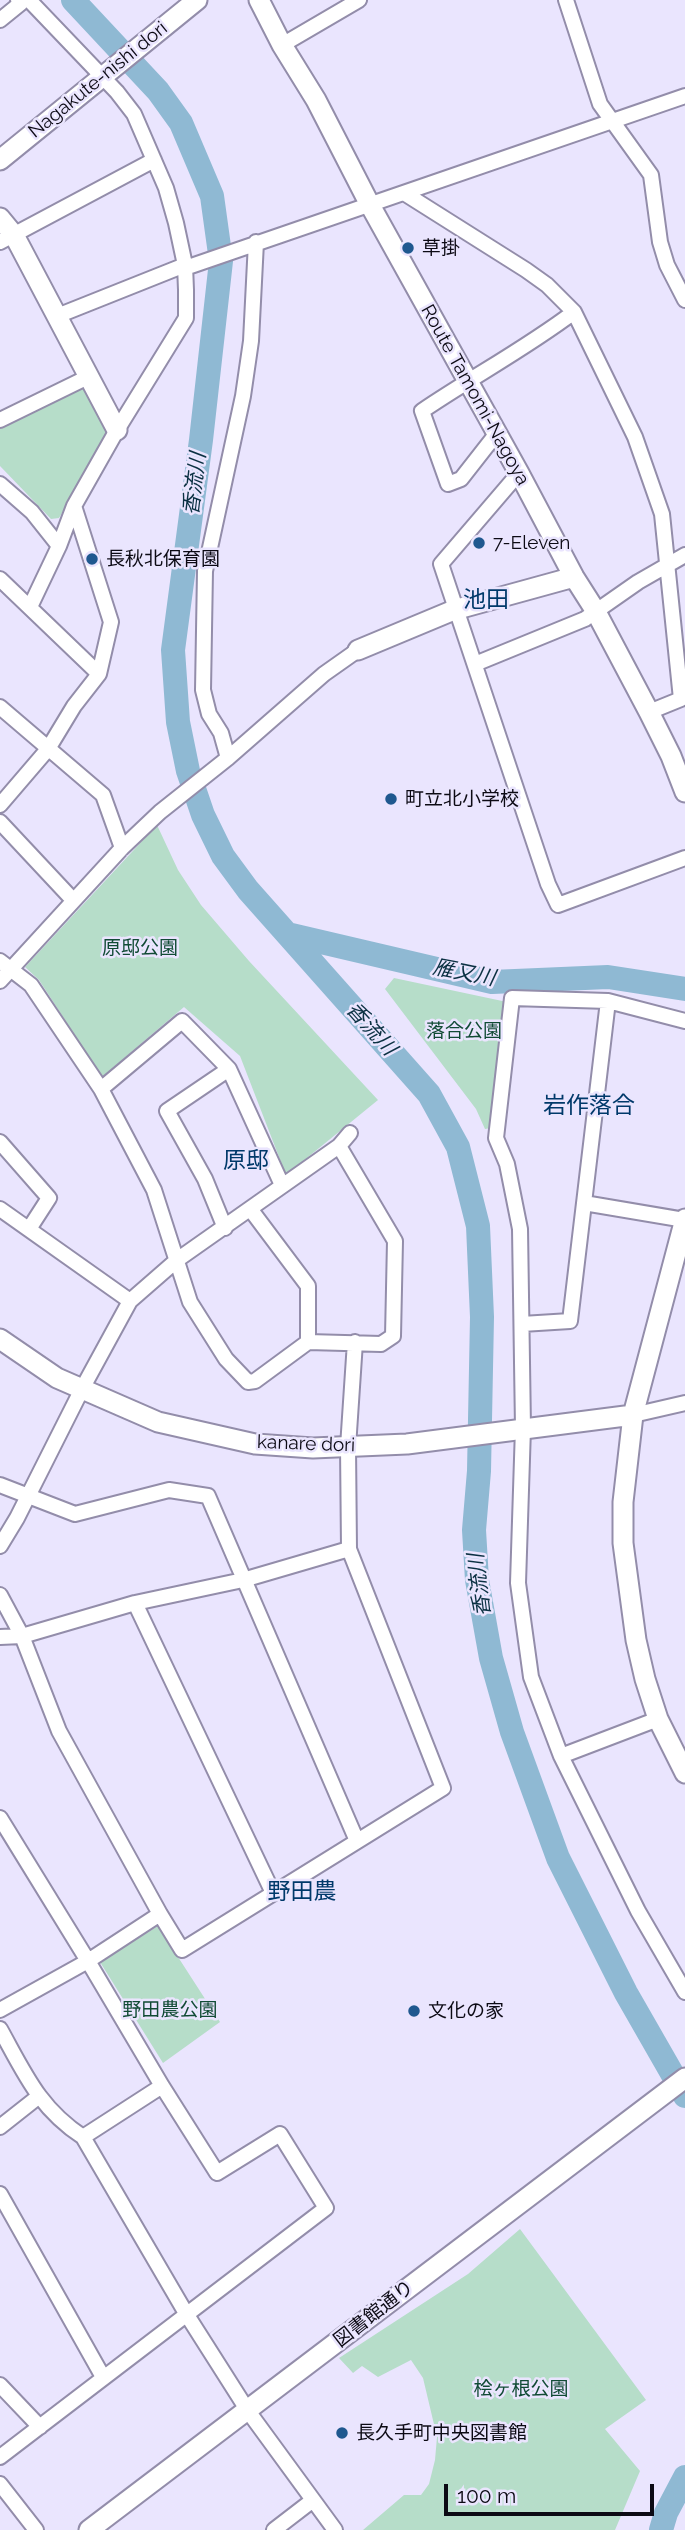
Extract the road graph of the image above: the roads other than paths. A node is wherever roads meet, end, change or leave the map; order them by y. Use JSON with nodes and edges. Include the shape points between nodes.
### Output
{"nodes":[{"id":1,"x":18,"y":0,"type":"edge"},
{"id":2,"x":29,"y":0,"type":"edge"},
{"id":3,"x":197,"y":0,"type":"edge"},
{"id":4,"x":259,"y":0,"type":"edge"},
{"id":5,"x":359,"y":0,"type":"edge"},
{"id":6,"x":566,"y":0,"type":"edge"},
{"id":7,"x":0,"y":20,"type":"edge"},
{"id":8,"x":282,"y":45,"type":"junction"},
{"id":9,"x":106,"y":75,"type":"junction"},
{"id":10,"x":685,"y":96,"type":"edge"},
{"id":11,"x":610,"y":120,"type":"junction"},
{"id":12,"x":0,"y":160,"type":"edge"},
{"id":13,"x":154,"y":160,"type":"junction"},
{"id":14,"x":404,"y":193,"type":"junction"},
{"id":15,"x":370,"y":205,"type":"junction"},
{"id":16,"x":0,"y":218,"type":"edge"},
{"id":17,"x":7,"y":239,"type":"edge"},
{"id":18,"x":253,"y":243,"type":"junction"},
{"id":19,"x":188,"y":265,"type":"junction"},
{"id":20,"x":685,"y":300,"type":"edge"},
{"id":21,"x":574,"y":312,"type":"junction"},
{"id":22,"x":57,"y":316,"type":"junction"},
{"id":23,"x":88,"y":377,"type":"junction"},
{"id":24,"x":468,"y":380,"type":"junction"},
{"id":25,"x":0,"y":420,"type":"edge"},
{"id":26,"x":117,"y":430,"type":"junction"},
{"id":27,"x":497,"y":433,"type":"junction"},
{"id":28,"x":519,"y":473,"type":"junction"},
{"id":29,"x":0,"y":484,"type":"edge"},
{"id":30,"x":74,"y":506,"type":"junction"},
{"id":31,"x":60,"y":546,"type":"junction"},
{"id":32,"x":685,"y":555,"type":"edge"},
{"id":33,"x":666,"y":566,"type":"junction"},
{"id":34,"x":573,"y":577,"type":"junction"},
{"id":35,"x":0,"y":579,"type":"edge"},
{"id":36,"x":30,"y":607,"type":"junction"},
{"id":37,"x":454,"y":610,"type":"junction"},
{"id":38,"x":595,"y":610,"type":"junction"},
{"id":39,"x":358,"y":650,"type":"joint"},
{"id":40,"x":475,"y":664,"type":"junction"},
{"id":41,"x":99,"y":674,"type":"junction"},
{"id":42,"x":0,"y":707,"type":"edge"},
{"id":43,"x":649,"y":712,"type":"junction"},
{"id":44,"x":48,"y":749,"type":"junction"},
{"id":45,"x":222,"y":762,"type":"junction"},
{"id":46,"x":685,"y":792,"type":"edge"},
{"id":47,"x":0,"y":805,"type":"edge"},
{"id":48,"x":0,"y":822,"type":"edge"},
{"id":49,"x":122,"y":848,"type":"junction"},
{"id":50,"x":685,"y":858,"type":"edge"},
{"id":51,"x":73,"y":900,"type":"junction"},
{"id":52,"x":6,"y":965,"type":"edge"},
{"id":53,"x":0,"y":981,"type":"edge"},
{"id":54,"x":608,"y":1001,"type":"junction"},
{"id":55,"x":685,"y":1021,"type":"edge"},
{"id":56,"x":229,"y":1069,"type":"junction"},
{"id":57,"x":101,"y":1089,"type":"junction"},
{"id":58,"x":350,"y":1133,"type":"dead end"},
{"id":59,"x":0,"y":1142,"type":"edge"},
{"id":60,"x":339,"y":1146,"type":"junction"},
{"id":61,"x":282,"y":1185,"type":"junction"},
{"id":62,"x":584,"y":1203,"type":"junction"},
{"id":63,"x":0,"y":1209,"type":"edge"},
{"id":64,"x":251,"y":1210,"type":"junction"},
{"id":65,"x":685,"y":1220,"type":"edge"},
{"id":66,"x":225,"y":1228,"type":"junction"},
{"id":67,"x":29,"y":1229,"type":"junction"},
{"id":68,"x":177,"y":1259,"type":"junction"},
{"id":69,"x":130,"y":1301,"type":"junction"},
{"id":70,"x":522,"y":1324,"type":"junction"},
{"id":71,"x":0,"y":1339,"type":"edge"},
{"id":72,"x":308,"y":1342,"type":"junction"},
{"id":73,"x":355,"y":1342,"type":"junction"},
{"id":74,"x":82,"y":1389,"type":"junction"},
{"id":75,"x":685,"y":1403,"type":"edge"},
{"id":76,"x":632,"y":1415,"type":"junction"},
{"id":77,"x":517,"y":1429,"type":"junction"},
{"id":78,"x":348,"y":1447,"type":"junction"},
{"id":79,"x":0,"y":1485,"type":"edge"},
{"id":80,"x":29,"y":1495,"type":"junction"},
{"id":81,"x":0,"y":1546,"type":"edge"},
{"id":82,"x":349,"y":1549,"type":"junction"},
{"id":83,"x":243,"y":1580,"type":"junction"},
{"id":84,"x":0,"y":1595,"type":"edge"},
{"id":85,"x":135,"y":1603,"type":"junction"},
{"id":86,"x":22,"y":1636,"type":"junction"},
{"id":87,"x":0,"y":1637,"type":"edge"},
{"id":88,"x":658,"y":1718,"type":"junction"},
{"id":89,"x":561,"y":1756,"type":"junction"},
{"id":90,"x":685,"y":1773,"type":"edge"},
{"id":91,"x":1,"y":1819,"type":"edge"},
{"id":92,"x":357,"y":1841,"type":"junction"},
{"id":93,"x":274,"y":1893,"type":"junction"},
{"id":94,"x":160,"y":1914,"type":"junction"},
{"id":95,"x":88,"y":1961,"type":"junction"},
{"id":96,"x":685,"y":1992,"type":"edge"},
{"id":97,"x":0,"y":2010,"type":"edge"},
{"id":98,"x":0,"y":2029,"type":"edge"},
{"id":99,"x":685,"y":2078,"type":"edge"},
{"id":100,"x":162,"y":2086,"type":"junction"},
{"id":101,"x":38,"y":2097,"type":"junction"},
{"id":102,"x":0,"y":2127,"type":"edge"},
{"id":103,"x":83,"y":2137,"type":"junction"},
{"id":104,"x":0,"y":2194,"type":"edge"},
{"id":105,"x":187,"y":2315,"type":"junction"},
{"id":106,"x":103,"y":2377,"type":"junction"},
{"id":107,"x":0,"y":2385,"type":"edge"},
{"id":108,"x":248,"y":2411,"type":"junction"},
{"id":109,"x":40,"y":2427,"type":"junction"},
{"id":110,"x":0,"y":2457,"type":"edge"},
{"id":111,"x":0,"y":2484,"type":"edge"},
{"id":112,"x":313,"y":2500,"type":"junction"},
{"id":113,"x":36,"y":2530,"type":"edge"},
{"id":114,"x":89,"y":2530,"type":"edge"},
{"id":115,"x":274,"y":2530,"type":"edge"},
{"id":116,"x":335,"y":2530,"type":"edge"}],
"edges":[{"from":1,"to":7,"type":"street","via":[[21,3]]},
{"from":2,"to":9,"type":"street"},
{"from":3,"to":9,"type":"street","name":"Nagakute-nishi dori"},
{"from":4,"to":8,"type":"street","name":"Route Tamomi-Nagoya"},
{"from":5,"to":8,"type":"street"},
{"from":6,"to":11,"type":"street","via":[[600,104]]},
{"from":8,"to":15,"type":"street","name":"Route Tamomi-Nagoya"},
{"from":9,"to":12,"type":"street","name":"Nagakute-nishi dori"},
{"from":9,"to":13,"type":"street","via":[[134,114]]},
{"from":10,"to":11,"type":"street"},
{"from":11,"to":14,"type":"street"},
{"from":11,"to":20,"type":"street","via":[[651,176],[660,242]]},
{"from":13,"to":17,"type":"street"},
{"from":13,"to":19,"type":"street"},
{"from":14,"to":15,"type":"street"},
{"from":14,"to":21,"type":"street","via":[[526,270]]},
{"from":15,"to":18,"type":"street"},
{"from":15,"to":24,"type":"street","name":"Route Tamomi-Nagoya"},
{"from":16,"to":17,"type":"street"},
{"from":17,"to":22,"type":"street"},
{"from":18,"to":19,"type":"street"},
{"from":18,"to":45,"type":"street","via":[[251,341],[243,396],[205,571],[203,690],[209,714],[221,733]]},
{"from":19,"to":22,"type":"street"},
{"from":19,"to":26,"type":"street","via":[[186,318]]},
{"from":21,"to":24,"type":"street","via":[[535,342]]},
{"from":21,"to":33,"type":"street","via":[[635,436],[662,514]]},
{"from":22,"to":23,"type":"street"},
{"from":23,"to":25,"type":"street"},
{"from":23,"to":26,"type":"street"},
{"from":24,"to":27,"type":"street","name":"Route Tamomi-Nagoya"},
{"from":24,"to":27,"type":"street","via":[[422,411],[448,484],[461,479]]},
{"from":26,"to":30,"type":"street"},
{"from":27,"to":28,"type":"street","name":"Route Tamomi-Nagoya"},
{"from":28,"to":34,"type":"street","name":"Route Tamomi-Nagoya"},
{"from":28,"to":37,"type":"street","via":[[441,564]]},
{"from":29,"to":31,"type":"street","via":[[33,512]]},
{"from":30,"to":31,"type":"street"},
{"from":30,"to":41,"type":"street","via":[[111,622]]},
{"from":31,"to":36,"type":"street"},
{"from":32,"to":33,"type":"street"},
{"from":33,"to":38,"type":"street"},
{"from":33,"to":43,"type":"street","via":[[681,699]]},
{"from":34,"to":37,"type":"street"},
{"from":34,"to":38,"type":"street","name":"Route Tamomi-Nagoya"},
{"from":35,"to":36,"type":"street"},
{"from":36,"to":41,"type":"street"},
{"from":37,"to":39,"type":"street"},
{"from":37,"to":40,"type":"street"},
{"from":38,"to":40,"type":"street","via":[[585,619]]},
{"from":38,"to":43,"type":"street","name":"Route Tamomi-Nagoya"},
{"from":39,"to":45,"type":"street"},
{"from":40,"to":50,"type":"street","via":[[558,905]]},
{"from":41,"to":44,"type":"street"},
{"from":42,"to":44,"type":"street"},
{"from":43,"to":46,"type":"street","name":"Route Tamomi-Nagoya"},
{"from":44,"to":47,"type":"street"},
{"from":44,"to":49,"type":"street","via":[[103,795]]},
{"from":45,"to":49,"type":"street"},
{"from":48,"to":51,"type":"street"},
{"from":49,"to":51,"type":"street"},
{"from":51,"to":52,"type":"street"},
{"from":52,"to":53,"type":"street"},
{"from":52,"to":57,"type":"street","via":[[31,985]]},
{"from":54,"to":55,"type":"street"},
{"from":54,"to":62,"type":"street"},
{"from":54,"to":70,"type":"street","via":[[512,998],[496,1138],[520,1229]]},
{"from":56,"to":57,"type":"street","via":[[182,1021]]},
{"from":56,"to":61,"type":"street"},
{"from":56,"to":66,"type":"street","via":[[167,1111],[205,1179]]},
{"from":57,"to":68,"type":"street","via":[[154,1190]]},
{"from":58,"to":60,"type":"street"},
{"from":59,"to":67,"type":"street","via":[[49,1198]]},
{"from":60,"to":61,"type":"street"},
{"from":60,"to":73,"type":"street","via":[[395,1241],[393,1336],[381,1344]]},
{"from":61,"to":64,"type":"street"},
{"from":62,"to":65,"type":"street"},
{"from":62,"to":70,"type":"street","via":[[570,1321]]},
{"from":63,"to":67,"type":"street"},
{"from":64,"to":66,"type":"street"},
{"from":64,"to":72,"type":"street","via":[[308,1286]]},
{"from":65,"to":76,"type":"street"},
{"from":66,"to":68,"type":"street"},
{"from":67,"to":69,"type":"street"},
{"from":68,"to":69,"type":"street"},
{"from":68,"to":72,"type":"street","via":[[190,1303],[226,1359],[248,1382]]},
{"from":69,"to":74,"type":"street"},
{"from":70,"to":77,"type":"street"},
{"from":71,"to":74,"type":"street","name":"kanare dori","via":[[57,1378]]},
{"from":72,"to":73,"type":"street"},
{"from":73,"to":78,"type":"street"},
{"from":74,"to":78,"type":"street","name":"kanare dori","via":[[158,1422],[205,1434],[255,1444]]},
{"from":74,"to":80,"type":"street"},
{"from":75,"to":76,"type":"street"},
{"from":76,"to":77,"type":"street","name":"kanare dori"},
{"from":76,"to":88,"type":"street","via":[[623,1542],[636,1640]]},
{"from":77,"to":78,"type":"street","name":"kanare dori"},
{"from":77,"to":89,"type":"street","via":[[518,1583],[531,1677]]},
{"from":78,"to":82,"type":"street"},
{"from":79,"to":80,"type":"street"},
{"from":80,"to":81,"type":"street"},
{"from":80,"to":83,"type":"street","via":[[75,1514],[169,1490],[208,1496]]},
{"from":82,"to":83,"type":"street"},
{"from":82,"to":92,"type":"street","via":[[443,1788]]},
{"from":83,"to":85,"type":"street"},
{"from":83,"to":92,"type":"street"},
{"from":84,"to":86,"type":"street"},
{"from":85,"to":86,"type":"street"},
{"from":85,"to":93,"type":"street"},
{"from":86,"to":87,"type":"street"},
{"from":86,"to":94,"type":"street","via":[[59,1731]]},
{"from":88,"to":89,"type":"street"},
{"from":88,"to":90,"type":"street"},
{"from":89,"to":96,"type":"street","via":[[638,1911]]},
{"from":91,"to":95,"type":"street"},
{"from":92,"to":93,"type":"street"},
{"from":93,"to":94,"type":"street","via":[[182,1950]]},
{"from":94,"to":95,"type":"street"},
{"from":95,"to":97,"type":"street"},
{"from":95,"to":100,"type":"street"},
{"from":98,"to":101,"type":"street"},
{"from":99,"to":108,"type":"street","name":"図書館通り"},
{"from":100,"to":103,"type":"street"},
{"from":100,"to":105,"type":"street","via":[[217,2174],[280,2134],[326,2208]]},
{"from":101,"to":102,"type":"street"},
{"from":101,"to":103,"type":"street"},
{"from":103,"to":105,"type":"street"},
{"from":104,"to":106,"type":"street"},
{"from":105,"to":106,"type":"street"},
{"from":105,"to":108,"type":"street"},
{"from":106,"to":109,"type":"street"},
{"from":107,"to":109,"type":"street"},
{"from":108,"to":112,"type":"street"},
{"from":108,"to":114,"type":"street","name":"図書館通り"},
{"from":109,"to":110,"type":"street"},
{"from":111,"to":113,"type":"street"},
{"from":112,"to":115,"type":"street"},
{"from":112,"to":116,"type":"street"}]}
